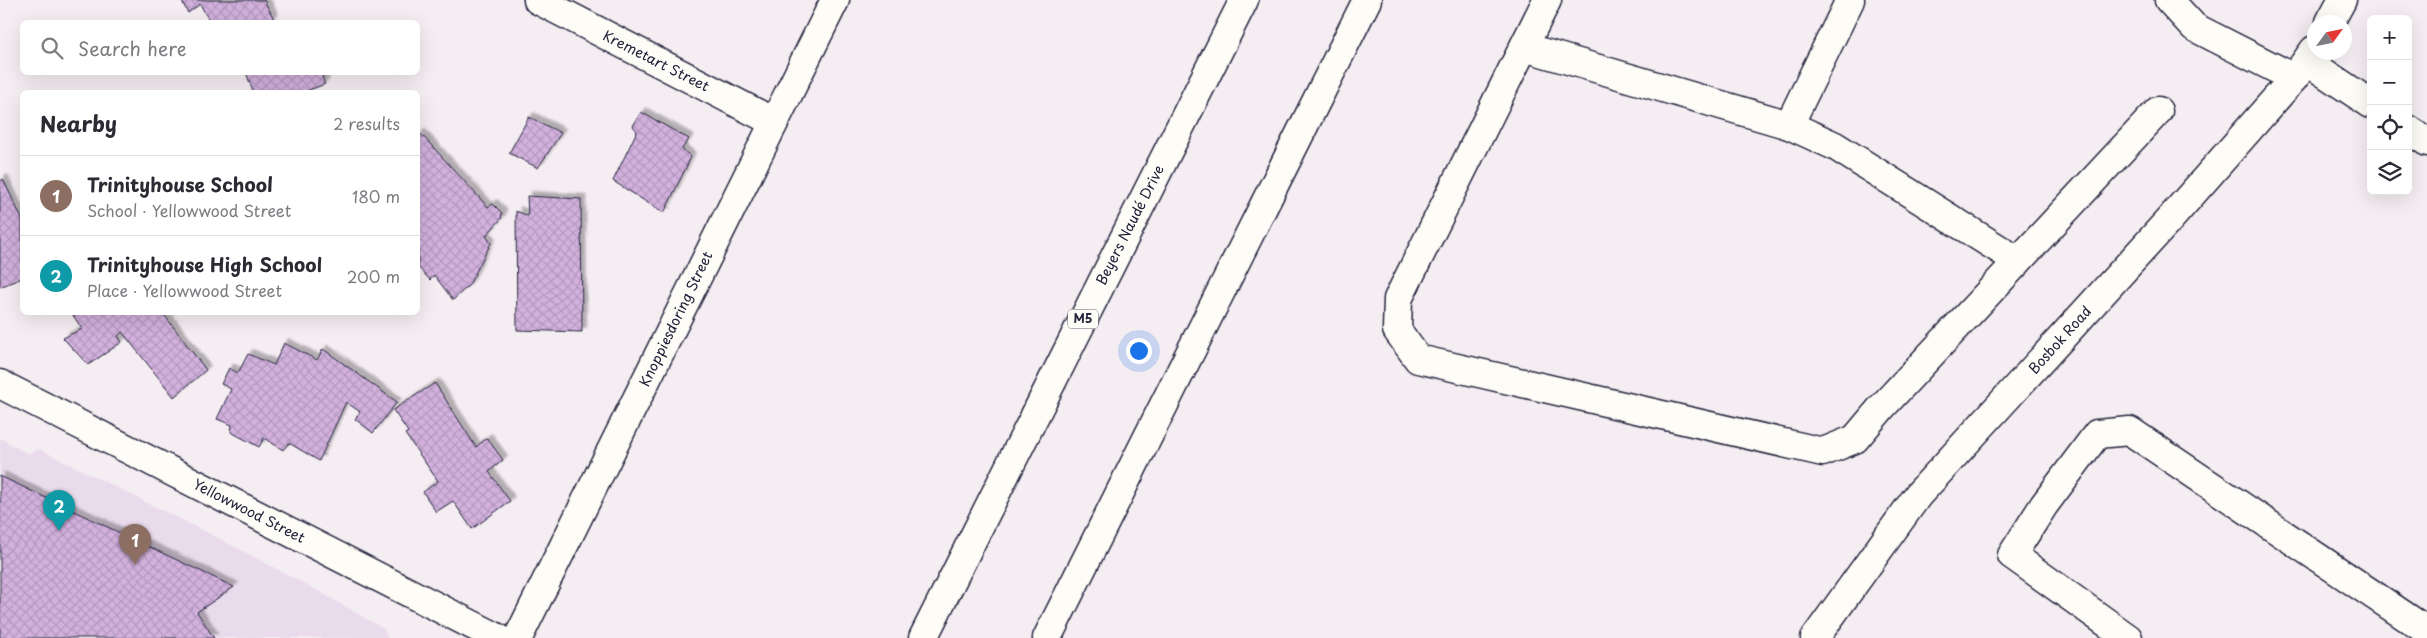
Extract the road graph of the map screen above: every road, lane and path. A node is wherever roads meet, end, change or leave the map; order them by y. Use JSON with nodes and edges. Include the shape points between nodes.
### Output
{"nodes":[{"id":1,"x":538,"y":0,"type":"edge"},
{"id":2,"x":836,"y":0,"type":"edge"},
{"id":3,"x":1244,"y":0,"type":"edge"},
{"id":4,"x":1367,"y":0,"type":"edge"},
{"id":5,"x":1547,"y":0,"type":"edge"},
{"id":6,"x":1850,"y":0,"type":"edge"},
{"id":7,"x":2169,"y":0,"type":"edge"},
{"id":8,"x":1524,"y":47,"type":"junction"},
{"id":9,"x":2306,"y":63,"type":"edge"},
{"id":10,"x":2367,"y":101,"type":"edge"},
{"id":11,"x":2158,"y":111,"type":"dead end"},
{"id":12,"x":774,"y":122,"type":"junction"},
{"id":13,"x":1789,"y":125,"type":"junction"},
{"id":14,"x":2412,"y":132,"type":"edge"},
{"id":15,"x":2427,"y":142,"type":"edge"},
{"id":16,"x":2018,"y":261,"type":"junction"},
{"id":17,"x":0,"y":384,"type":"edge"},
{"id":18,"x":2427,"y":631,"type":"edge"},
{"id":19,"x":498,"y":638,"type":"edge"},
{"id":20,"x":518,"y":638,"type":"edge"},
{"id":21,"x":923,"y":638,"type":"edge"},
{"id":22,"x":1047,"y":638,"type":"edge"},
{"id":23,"x":1815,"y":638,"type":"edge"},
{"id":24,"x":2128,"y":638,"type":"edge"}],
"edges":[{"from":1,"to":12,"type":"street","name":"Kremetart Street"},
{"from":2,"to":12,"type":"street","name":"Knoppiesdoring Street"},
{"from":3,"to":21,"type":"street","name":"Beyers Naudé Drive","number":"M5"},
{"from":4,"to":22,"type":"street"},
{"from":5,"to":8,"type":"street"},
{"from":6,"to":13,"type":"street"},
{"from":7,"to":9,"type":"street","via":[[2194,27]]},
{"from":8,"to":13,"type":"street"},
{"from":8,"to":16,"type":"street","via":[[1398,299],[1397,330],[1418,359],[1823,452],[1855,439]]},
{"from":9,"to":10,"type":"street"},
{"from":9,"to":23,"type":"street","name":"Bosbok Road","via":[[2170,219],[1918,495]]},
{"from":11,"to":16,"type":"street"},
{"from":12,"to":20,"type":"street","name":"Knoppiesdoring Street"},
{"from":13,"to":16,"type":"street","via":[[1835,146]]},
{"from":14,"to":15,"type":"street"},
{"from":17,"to":19,"type":"street","name":"Yellowwood Street"},
{"from":18,"to":24,"type":"street","via":[[2130,431],[2097,434],[2044,505],[2012,555]]}]}
